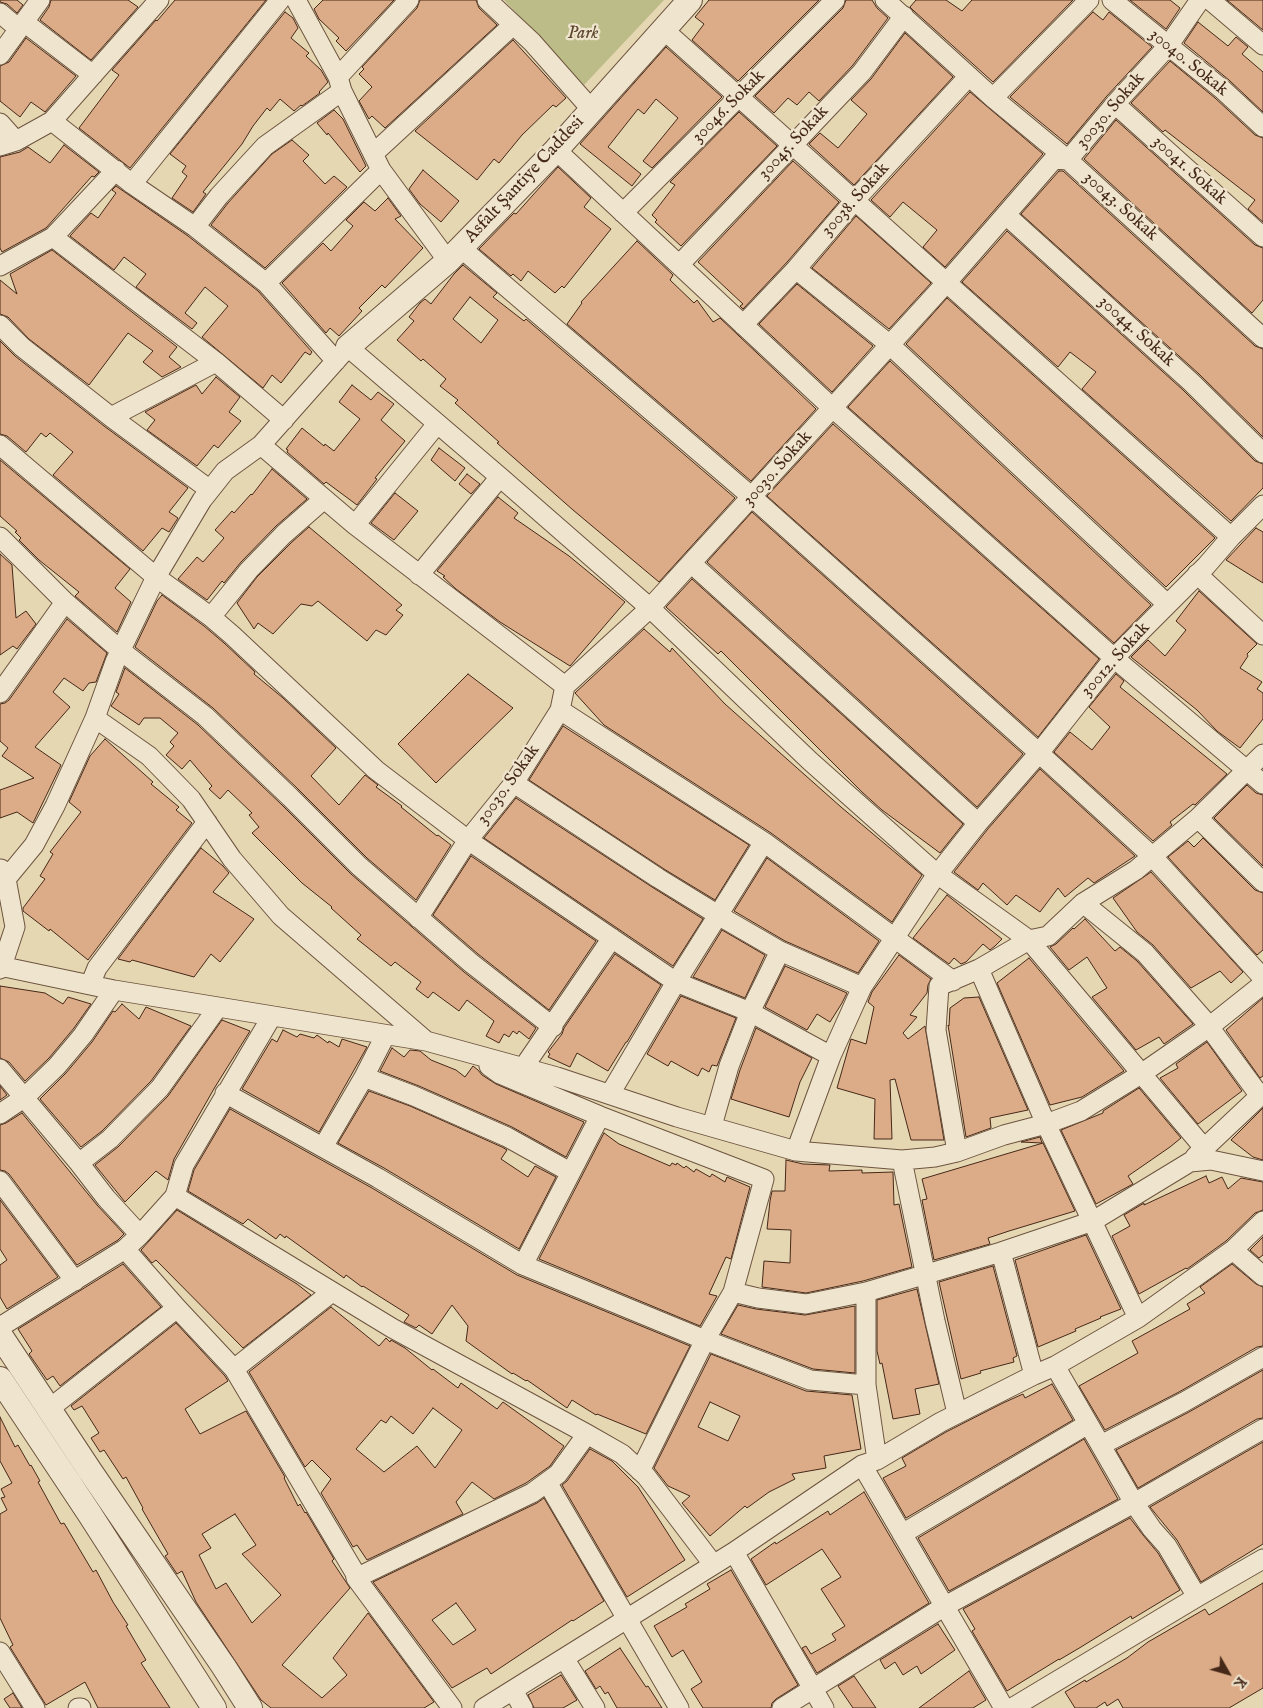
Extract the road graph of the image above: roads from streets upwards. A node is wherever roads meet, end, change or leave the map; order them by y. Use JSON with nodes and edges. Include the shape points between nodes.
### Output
{"nodes":[{"id":1,"x":40,"y":0,"type":"edge"},
{"id":2,"x":159,"y":0,"type":"edge"},
{"id":3,"x":280,"y":0,"type":"edge"},
{"id":4,"x":296,"y":0,"type":"edge"},
{"id":5,"x":409,"y":0,"type":"edge"},
{"id":6,"x":487,"y":0,"type":"edge"},
{"id":7,"x":690,"y":0,"type":"edge"},
{"id":8,"x":835,"y":0,"type":"edge"},
{"id":9,"x":886,"y":0,"type":"edge"},
{"id":10,"x":1089,"y":0,"type":"edge"},
{"id":11,"x":1112,"y":0,"type":"edge"},
{"id":12,"x":1202,"y":0,"type":"edge"},
{"id":13,"x":0,"y":13,"type":"edge"},
{"id":14,"x":904,"y":16,"type":"junction"},
{"id":15,"x":22,"y":17,"type":"edge"},
{"id":16,"x":513,"y":25,"type":"junction"},
{"id":17,"x":664,"y":30,"type":"junction"},
{"id":18,"x":1263,"y":45,"type":"edge"},
{"id":19,"x":1168,"y":46,"type":"junction"},
{"id":20,"x":0,"y":55,"type":"edge"},
{"id":21,"x":93,"y":75,"type":"junction"},
{"id":22,"x":969,"y":76,"type":"junction"},
{"id":23,"x":340,"y":84,"type":"junction"},
{"id":24,"x":739,"y":97,"type":"junction"},
{"id":25,"x":993,"y":98,"type":"junction"},
{"id":26,"x":1116,"y":104,"type":"junction"},
{"id":27,"x":592,"y":110,"type":"junction"},
{"id":28,"x":52,"y":121,"type":"junction"},
{"id":29,"x":0,"y":123,"type":"edge"},
{"id":30,"x":1263,"y":127,"type":"edge"},
{"id":31,"x":8,"y":144,"type":"edge"},
{"id":32,"x":793,"y":145,"type":"junction"},
{"id":33,"x":556,"y":150,"type":"junction"},
{"id":34,"x":1068,"y":160,"type":"junction"},
{"id":35,"x":377,"y":162,"type":"junction"},
{"id":36,"x":116,"y":170,"type":"junction"},
{"id":37,"x":132,"y":184,"type":"junction"},
{"id":38,"x":855,"y":200,"type":"junction"},
{"id":39,"x":623,"y":213,"type":"junction"},
{"id":40,"x":1006,"y":216,"type":"junction"},
{"id":41,"x":196,"y":227,"type":"junction"},
{"id":42,"x":54,"y":237,"type":"junction"},
{"id":43,"x":1263,"y":237,"type":"edge"},
{"id":44,"x":454,"y":255,"type":"junction"},
{"id":45,"x":0,"y":266,"type":"edge"},
{"id":46,"x":679,"y":266,"type":"junction"},
{"id":47,"x":796,"y":269,"type":"junction"},
{"id":48,"x":947,"y":282,"type":"junction"},
{"id":49,"x":266,"y":284,"type":"junction"},
{"id":50,"x":0,"y":325,"type":"edge"},
{"id":51,"x":743,"y":325,"type":"junction"},
{"id":52,"x":1263,"y":338,"type":"edge"},
{"id":53,"x":890,"y":345,"type":"junction"},
{"id":54,"x":342,"y":354,"type":"junction"},
{"id":55,"x":216,"y":362,"type":"junction"},
{"id":56,"x":832,"y":408,"type":"junction"},
{"id":57,"x":111,"y":417,"type":"junction"},
{"id":58,"x":284,"y":420,"type":"junction"},
{"id":59,"x":438,"y":424,"type":"junction"},
{"id":60,"x":0,"y":445,"type":"edge"},
{"id":61,"x":261,"y":445,"type":"junction"},
{"id":62,"x":1263,"y":453,"type":"edge"},
{"id":63,"x":500,"y":477,"type":"junction"},
{"id":64,"x":210,"y":490,"type":"junction"},
{"id":65,"x":752,"y":497,"type":"junction"},
{"id":66,"x":324,"y":499,"type":"junction"},
{"id":67,"x":1263,"y":505,"type":"edge"},
{"id":68,"x":355,"y":525,"type":"junction"},
{"id":69,"x":0,"y":537,"type":"edge"},
{"id":70,"x":1231,"y":537,"type":"junction"},
{"id":71,"x":691,"y":564,"type":"junction"},
{"id":72,"x":1197,"y":574,"type":"junction"},
{"id":73,"x":419,"y":575,"type":"junction"},
{"id":74,"x":156,"y":577,"type":"junction"},
{"id":75,"x":65,"y":602,"type":"junction"},
{"id":76,"x":1168,"y":604,"type":"junction"},
{"id":77,"x":650,"y":608,"type":"junction"},
{"id":78,"x":212,"y":618,"type":"junction"},
{"id":79,"x":1263,"y":635,"type":"edge"},
{"id":80,"x":120,"y":650,"type":"junction"},
{"id":81,"x":1114,"y":658,"type":"junction"},
{"id":82,"x":3,"y":681,"type":"edge"},
{"id":83,"x":565,"y":686,"type":"junction"},
{"id":84,"x":560,"y":710,"type":"junction"},
{"id":85,"x":95,"y":718,"type":"junction"},
{"id":86,"x":1039,"y":753,"type":"junction"},
{"id":87,"x":1263,"y":754,"type":"edge"},
{"id":88,"x":1248,"y":770,"type":"junction"},
{"id":89,"x":514,"y":783,"type":"junction"},
{"id":90,"x":1263,"y":784,"type":"edge"},
{"id":91,"x":1198,"y":818,"type":"junction"},
{"id":92,"x":207,"y":822,"type":"junction"},
{"id":93,"x":978,"y":823,"type":"junction"},
{"id":94,"x":468,"y":840,"type":"junction"},
{"id":95,"x":764,"y":842,"type":"junction"},
{"id":96,"x":1152,"y":856,"type":"junction"},
{"id":97,"x":3,"y":874,"type":"edge"},
{"id":98,"x":937,"y":874,"type":"junction"},
{"id":99,"x":1263,"y":882,"type":"edge"},
{"id":100,"x":1083,"y":903,"type":"junction"},
{"id":101,"x":717,"y":914,"type":"junction"},
{"id":102,"x":418,"y":918,"type":"junction"},
{"id":103,"x":612,"y":938,"type":"junction"},
{"id":104,"x":894,"y":938,"type":"junction"},
{"id":105,"x":1029,"y":940,"type":"junction"},
{"id":106,"x":780,"y":950,"type":"junction"},
{"id":107,"x":1,"y":967,"type":"edge"},
{"id":108,"x":979,"y":969,"type":"junction"},
{"id":109,"x":1263,"y":978,"type":"edge"},
{"id":110,"x":953,"y":981,"type":"junction"},
{"id":111,"x":676,"y":982,"type":"junction"},
{"id":112,"x":1263,"y":984,"type":"edge"},
{"id":113,"x":90,"y":985,"type":"junction"},
{"id":114,"x":862,"y":987,"type":"junction"},
{"id":115,"x":114,"y":990,"type":"junction"},
{"id":116,"x":218,"y":1008,"type":"junction"},
{"id":117,"x":750,"y":1012,"type":"junction"},
{"id":118,"x":272,"y":1016,"type":"junction"},
{"id":119,"x":552,"y":1027,"type":"junction"},
{"id":120,"x":1209,"y":1027,"type":"junction"},
{"id":121,"x":385,"y":1036,"type":"junction"},
{"id":122,"x":426,"y":1041,"type":"junction"},
{"id":123,"x":472,"y":1054,"type":"junction"},
{"id":124,"x":832,"y":1056,"type":"junction"},
{"id":125,"x":523,"y":1068,"type":"junction"},
{"id":126,"x":0,"y":1069,"type":"edge"},
{"id":127,"x":1141,"y":1074,"type":"junction"},
{"id":128,"x":364,"y":1077,"type":"junction"},
{"id":129,"x":225,"y":1093,"type":"junction"},
{"id":130,"x":610,"y":1094,"type":"junction"},
{"id":131,"x":1262,"y":1094,"type":"edge"},
{"id":132,"x":25,"y":1097,"type":"junction"},
{"id":133,"x":0,"y":1114,"type":"edge"},
{"id":134,"x":600,"y":1116,"type":"junction"},
{"id":135,"x":1046,"y":1124,"type":"junction"},
{"id":136,"x":712,"y":1126,"type":"junction"},
{"id":137,"x":323,"y":1147,"type":"junction"},
{"id":138,"x":1204,"y":1148,"type":"junction"},
{"id":139,"x":796,"y":1151,"type":"junction"},
{"id":140,"x":957,"y":1152,"type":"junction"},
{"id":141,"x":902,"y":1160,"type":"junction"},
{"id":142,"x":1190,"y":1162,"type":"junction"},
{"id":143,"x":79,"y":1163,"type":"junction"},
{"id":144,"x":1263,"y":1171,"type":"edge"},
{"id":145,"x":570,"y":1172,"type":"junction"},
{"id":146,"x":0,"y":1181,"type":"edge"},
{"id":147,"x":175,"y":1196,"type":"junction"},
{"id":148,"x":1093,"y":1221,"type":"junction"},
{"id":149,"x":1263,"y":1221,"type":"edge"},
{"id":150,"x":140,"y":1235,"type":"junction"},
{"id":151,"x":125,"y":1249,"type":"junction"},
{"id":152,"x":1234,"y":1250,"type":"junction"},
{"id":153,"x":1001,"y":1252,"type":"junction"},
{"id":154,"x":523,"y":1265,"type":"junction"},
{"id":155,"x":926,"y":1274,"type":"junction"},
{"id":156,"x":1263,"y":1276,"type":"edge"},
{"id":157,"x":75,"y":1281,"type":"junction"},
{"id":158,"x":332,"y":1292,"type":"junction"},
{"id":159,"x":733,"y":1292,"type":"junction"},
{"id":160,"x":866,"y":1292,"type":"junction"},
{"id":161,"x":177,"y":1308,"type":"junction"},
{"id":162,"x":1138,"y":1318,"type":"junction"},
{"id":163,"x":0,"y":1327,"type":"edge"},
{"id":164,"x":0,"y":1335,"type":"edge"},
{"id":165,"x":705,"y":1340,"type":"junction"},
{"id":166,"x":1263,"y":1357,"type":"edge"},
{"id":167,"x":1055,"y":1366,"type":"junction"},
{"id":168,"x":234,"y":1369,"type":"junction"},
{"id":169,"x":1034,"y":1375,"type":"junction"},
{"id":170,"x":0,"y":1379,"type":"edge"},
{"id":171,"x":866,"y":1385,"type":"junction"},
{"id":172,"x":49,"y":1409,"type":"junction"},
{"id":173,"x":957,"y":1414,"type":"junction"},
{"id":174,"x":1088,"y":1424,"type":"junction"},
{"id":175,"x":1263,"y":1429,"type":"edge"},
{"id":176,"x":588,"y":1434,"type":"junction"},
{"id":177,"x":1101,"y":1445,"type":"junction"},
{"id":178,"x":869,"y":1463,"type":"junction"},
{"id":179,"x":640,"y":1471,"type":"junction"},
{"id":180,"x":547,"y":1482,"type":"junction"},
{"id":181,"x":1134,"y":1503,"type":"junction"},
{"id":182,"x":902,"y":1534,"type":"junction"},
{"id":183,"x":734,"y":1552,"type":"junction"},
{"id":184,"x":1263,"y":1559,"type":"edge"},
{"id":185,"x":713,"y":1564,"type":"junction"},
{"id":186,"x":356,"y":1578,"type":"junction"},
{"id":187,"x":1197,"y":1597,"type":"junction"},
{"id":188,"x":945,"y":1606,"type":"junction"},
{"id":189,"x":627,"y":1618,"type":"junction"},
{"id":190,"x":0,"y":1652,"type":"edge"},
{"id":191,"x":564,"y":1658,"type":"junction"},
{"id":192,"x":814,"y":1689,"type":"junction"},
{"id":193,"x":513,"y":1690,"type":"junction"},
{"id":194,"x":35,"y":1708,"type":"edge"},
{"id":195,"x":214,"y":1708,"type":"edge"},
{"id":196,"x":250,"y":1708,"type":"edge"},
{"id":197,"x":452,"y":1708,"type":"edge"},
{"id":198,"x":484,"y":1708,"type":"edge"},
{"id":199,"x":523,"y":1708,"type":"edge"},
{"id":200,"x":595,"y":1708,"type":"edge"},
{"id":201,"x":679,"y":1708,"type":"edge"},
{"id":202,"x":782,"y":1708,"type":"edge"},
{"id":203,"x":824,"y":1708,"type":"edge"},
{"id":204,"x":1004,"y":1708,"type":"edge"},
{"id":205,"x":1012,"y":1708,"type":"edge"}],
"edges":[{"from":1,"to":15,"type":"street"},
{"from":2,"to":21,"type":"street"},
{"from":3,"to":37,"type":"street"},
{"from":4,"to":23,"type":"street"},
{"from":5,"to":23,"type":"street"},
{"from":6,"to":16,"type":"street"},
{"from":7,"to":17,"type":"street","name":"Asfalt Şantiye Caddesi"},
{"from":8,"to":24,"type":"street","name":"30046. Sokak"},
{"from":9,"to":14,"type":"street","name":"30043. Sokak"},
{"from":10,"to":25,"type":"street"},
{"from":11,"to":19,"type":"street","name":"30040. Sokak"},
{"from":12,"to":18,"type":"street"},
{"from":12,"to":19,"type":"street","name":"30030. Sokak"},
{"from":13,"to":15,"type":"street"},
{"from":14,"to":22,"type":"street","name":"30043. Sokak"},
{"from":14,"to":32,"type":"street","name":"30045. Sokak","via":[[862,72]]},
{"from":15,"to":20,"type":"street"},
{"from":15,"to":21,"type":"street"},
{"from":16,"to":27,"type":"street"},
{"from":16,"to":35,"type":"street"},
{"from":17,"to":24,"type":"street"},
{"from":17,"to":27,"type":"street","name":"Asfalt Şantiye Caddesi"},
{"from":19,"to":26,"type":"street","name":"30030. Sokak"},
{"from":19,"to":30,"type":"street","name":"30040. Sokak"},
{"from":21,"to":28,"type":"street"},
{"from":22,"to":25,"type":"street","name":"30043. Sokak"},
{"from":22,"to":38,"type":"street","name":"30038. Sokak"},
{"from":23,"to":35,"type":"street"},
{"from":23,"to":41,"type":"street","via":[[265,146],[219,196]]},
{"from":24,"to":32,"type":"street"},
{"from":24,"to":39,"type":"street","name":"30046. Sokak"},
{"from":25,"to":34,"type":"street","name":"30043. Sokak"},
{"from":26,"to":34,"type":"street","name":"30030. Sokak"},
{"from":26,"to":43,"type":"street","name":"30041. Sokak"},
{"from":27,"to":33,"type":"street","name":"Asfalt Şantiye Caddesi"},
{"from":28,"to":31,"type":"street"},
{"from":28,"to":36,"type":"street"},
{"from":29,"to":31,"type":"street"},
{"from":32,"to":38,"type":"street"},
{"from":32,"to":46,"type":"street","name":"30045. Sokak"},
{"from":33,"to":39,"type":"street"},
{"from":33,"to":44,"type":"street","name":"Asfalt Şantiye Caddesi"},
{"from":34,"to":40,"type":"street","name":"30030. Sokak","via":[[1054,159]]},
{"from":34,"to":52,"type":"street","name":"30043. Sokak"},
{"from":35,"to":44,"type":"street"},
{"from":35,"to":49,"type":"street"},
{"from":36,"to":37,"type":"street"},
{"from":36,"to":42,"type":"street"},
{"from":37,"to":41,"type":"street"},
{"from":38,"to":47,"type":"street","name":"30038. Sokak"},
{"from":38,"to":48,"type":"street"},
{"from":39,"to":46,"type":"street"},
{"from":40,"to":48,"type":"street","name":"30030. Sokak"},
{"from":40,"to":62,"type":"street","name":"30044. Sokak","via":[[1191,382]]},
{"from":41,"to":49,"type":"street"},
{"from":42,"to":45,"type":"street"},
{"from":42,"to":55,"type":"street"},
{"from":44,"to":54,"type":"street","name":"Asfalt Şantiye Caddesi"},
{"from":44,"to":65,"type":"street"},
{"from":46,"to":51,"type":"street"},
{"from":47,"to":51,"type":"street","name":"30038. Sokak"},
{"from":47,"to":53,"type":"street"},
{"from":48,"to":53,"type":"street","name":"30030. Sokak"},
{"from":48,"to":70,"type":"street"},
{"from":49,"to":54,"type":"street"},
{"from":50,"to":57,"type":"street","via":[[22,347]]},
{"from":51,"to":56,"type":"street"},
{"from":53,"to":56,"type":"street","name":"30030. Sokak"},
{"from":53,"to":76,"type":"street"},
{"from":54,"to":58,"type":"street"},
{"from":54,"to":59,"type":"street"},
{"from":55,"to":57,"type":"street"},
{"from":55,"to":58,"type":"street"},
{"from":56,"to":65,"type":"street","name":"30030. Sokak"},
{"from":56,"to":81,"type":"street"},
{"from":57,"to":64,"type":"street"},
{"from":58,"to":61,"type":"street"},
{"from":59,"to":63,"type":"street"},
{"from":59,"to":68,"type":"street"},
{"from":60,"to":74,"type":"street"},
{"from":61,"to":64,"type":"street","via":[[225,471]]},
{"from":61,"to":66,"type":"street"},
{"from":63,"to":73,"type":"street"},
{"from":63,"to":77,"type":"street"},
{"from":64,"to":74,"type":"street"},
{"from":65,"to":71,"type":"street","name":"30030. Sokak"},
{"from":65,"to":86,"type":"street"},
{"from":66,"to":68,"type":"street"},
{"from":66,"to":78,"type":"street","via":[[255,563]]},
{"from":67,"to":70,"type":"street","name":"30012. Sokak"},
{"from":68,"to":73,"type":"street"},
{"from":69,"to":75,"type":"street"},
{"from":70,"to":72,"type":"street","name":"30012. Sokak"},
{"from":71,"to":77,"type":"street","name":"30030. Sokak"},
{"from":71,"to":93,"type":"street"},
{"from":72,"to":76,"type":"street","name":"30012. Sokak"},
{"from":72,"to":79,"type":"street"},
{"from":73,"to":83,"type":"street"},
{"from":74,"to":78,"type":"street"},
{"from":74,"to":80,"type":"street"},
{"from":75,"to":80,"type":"street"},
{"from":75,"to":82,"type":"street"},
{"from":76,"to":81,"type":"street","name":"30012. Sokak"},
{"from":77,"to":83,"type":"street","name":"30030. Sokak"},
{"from":77,"to":98,"type":"street","via":[[810,761]]},
{"from":78,"to":94,"type":"street","via":[[376,770]]},
{"from":80,"to":85,"type":"street"},
{"from":80,"to":102,"type":"street","via":[[205,716],[359,866]]},
{"from":81,"to":86,"type":"street","name":"30012. Sokak"},
{"from":81,"to":88,"type":"street"},
{"from":83,"to":84,"type":"street","name":"30030. Sokak"},
{"from":84,"to":89,"type":"street","name":"30030. Sokak"},
{"from":84,"to":95,"type":"street"},
{"from":85,"to":92,"type":"street","via":[[149,756],[191,799]]},
{"from":85,"to":97,"type":"street","via":[[34,845]]},
{"from":86,"to":93,"type":"street","name":"30012. Sokak"},
{"from":86,"to":96,"type":"street"},
{"from":87,"to":88,"type":"street"},
{"from":88,"to":90,"type":"street"},
{"from":88,"to":91,"type":"street"},
{"from":89,"to":94,"type":"street","name":"30030. Sokak"},
{"from":89,"to":101,"type":"street"},
{"from":91,"to":96,"type":"street"},
{"from":91,"to":99,"type":"street"},
{"from":92,"to":113,"type":"street","via":[[97,968]]},
{"from":92,"to":122,"type":"street","via":[[232,859],[280,916]]},
{"from":93,"to":98,"type":"street","name":"30012. Sokak"},
{"from":94,"to":102,"type":"street","name":"30030. Sokak"},
{"from":94,"to":103,"type":"street"},
{"from":95,"to":101,"type":"street"},
{"from":95,"to":104,"type":"street"},
{"from":96,"to":100,"type":"street","via":[[1136,870]]},
{"from":96,"to":109,"type":"street"},
{"from":97,"to":107,"type":"street","via":[[15,927]]},
{"from":98,"to":104,"type":"street","name":"30012. Sokak"},
{"from":98,"to":105,"type":"street"},
{"from":100,"to":105,"type":"street","via":[[1048,936]]},
{"from":100,"to":120,"type":"street","via":[[1145,953]]},
{"from":101,"to":106,"type":"street"},
{"from":101,"to":111,"type":"street"},
{"from":102,"to":119,"type":"street"},
{"from":103,"to":111,"type":"street"},
{"from":103,"to":119,"type":"street"},
{"from":104,"to":110,"type":"street"},
{"from":104,"to":114,"type":"street","name":"30012. Sokak"},
{"from":105,"to":108,"type":"street"},
{"from":105,"to":127,"type":"street"},
{"from":106,"to":114,"type":"street"},
{"from":106,"to":117,"type":"street"},
{"from":107,"to":113,"type":"street"},
{"from":108,"to":110,"type":"street"},
{"from":108,"to":135,"type":"street"},
{"from":110,"to":140,"type":"street","via":[[939,986],[936,1030]]},
{"from":111,"to":117,"type":"street"},
{"from":111,"to":130,"type":"street"},
{"from":112,"to":120,"type":"street"},
{"from":113,"to":115,"type":"street"},
{"from":114,"to":124,"type":"street","name":"30012. Sokak"},
{"from":115,"to":116,"type":"street"},
{"from":115,"to":132,"type":"street","via":[[83,1035]]},
{"from":116,"to":118,"type":"street"},
{"from":116,"to":143,"type":"street","via":[[160,1088],[110,1139]]},
{"from":117,"to":124,"type":"street"},
{"from":117,"to":136,"type":"street","via":[[729,1066]]},
{"from":118,"to":121,"type":"street"},
{"from":118,"to":129,"type":"street"},
{"from":119,"to":125,"type":"street"},
{"from":120,"to":127,"type":"street"},
{"from":120,"to":131,"type":"street"},
{"from":121,"to":122,"type":"street"},
{"from":121,"to":128,"type":"street"},
{"from":122,"to":123,"type":"street"},
{"from":123,"to":125,"type":"street"},
{"from":123,"to":134,"type":"street","via":[[500,1074]]},
{"from":124,"to":139,"type":"street","name":"30012. Sokak"},
{"from":125,"to":130,"type":"street"},
{"from":126,"to":132,"type":"street"},
{"from":127,"to":135,"type":"street","via":[[1081,1111]]},
{"from":127,"to":138,"type":"street"},
{"from":128,"to":137,"type":"street"},
{"from":128,"to":145,"type":"street","via":[[507,1137]]},
{"from":129,"to":137,"type":"street"},
{"from":129,"to":147,"type":"street","via":[[184,1165]]},
{"from":130,"to":136,"type":"street"},
{"from":131,"to":138,"type":"street"},
{"from":132,"to":133,"type":"street"},
{"from":132,"to":143,"type":"street"},
{"from":134,"to":145,"type":"street"},
{"from":134,"to":159,"type":"street","via":[[764,1179]]},
{"from":135,"to":140,"type":"street"},
{"from":135,"to":148,"type":"street"},
{"from":136,"to":139,"type":"street"},
{"from":137,"to":154,"type":"street"},
{"from":138,"to":142,"type":"street"},
{"from":139,"to":141,"type":"street"},
{"from":140,"to":141,"type":"street"},
{"from":141,"to":155,"type":"street"},
{"from":142,"to":144,"type":"street","via":[[1211,1160]]},
{"from":142,"to":148,"type":"street"},
{"from":143,"to":150,"type":"street"},
{"from":145,"to":154,"type":"street"},
{"from":146,"to":157,"type":"street"},
{"from":147,"to":150,"type":"street"},
{"from":147,"to":158,"type":"street"},
{"from":148,"to":153,"type":"street"},
{"from":148,"to":162,"type":"street"},
{"from":149,"to":152,"type":"street"},
{"from":150,"to":151,"type":"street"},
{"from":151,"to":157,"type":"street"},
{"from":151,"to":161,"type":"street"},
{"from":152,"to":156,"type":"street"},
{"from":152,"to":162,"type":"street"},
{"from":153,"to":155,"type":"street"},
{"from":153,"to":169,"type":"street"},
{"from":154,"to":165,"type":"street"},
{"from":155,"to":160,"type":"street"},
{"from":155,"to":173,"type":"street"},
{"from":157,"to":163,"type":"street"},
{"from":158,"to":168,"type":"street"},
{"from":158,"to":176,"type":"street"},
{"from":159,"to":160,"type":"street","via":[[806,1304]]},
{"from":159,"to":165,"type":"street"},
{"from":160,"to":171,"type":"street"},
{"from":161,"to":168,"type":"street"},
{"from":161,"to":172,"type":"street"},
{"from":162,"to":167,"type":"street"},
{"from":164,"to":172,"type":"street"},
{"from":165,"to":171,"type":"street","via":[[810,1380]]},
{"from":165,"to":179,"type":"street"},
{"from":166,"to":177,"type":"street"},
{"from":167,"to":169,"type":"street"},
{"from":167,"to":174,"type":"street"},
{"from":168,"to":186,"type":"street"},
{"from":169,"to":173,"type":"street"},
{"from":170,"to":195,"type":"street"},
{"from":171,"to":178,"type":"street"},
{"from":172,"to":196,"type":"street"},
{"from":173,"to":178,"type":"street"},
{"from":174,"to":177,"type":"street"},
{"from":174,"to":182,"type":"street"},
{"from":175,"to":181,"type":"street"},
{"from":176,"to":179,"type":"street","via":[[622,1454]]},
{"from":176,"to":180,"type":"street","via":[[558,1474]]},
{"from":177,"to":181,"type":"street"},
{"from":178,"to":182,"type":"street"},
{"from":178,"to":183,"type":"street"},
{"from":179,"to":185,"type":"street"},
{"from":180,"to":186,"type":"street","via":[[532,1493]]},
{"from":180,"to":189,"type":"street"},
{"from":181,"to":187,"type":"street","via":[[1166,1546]]},
{"from":181,"to":188,"type":"street"},
{"from":182,"to":188,"type":"street"},
{"from":183,"to":185,"type":"street"},
{"from":183,"to":192,"type":"street"},
{"from":184,"to":187,"type":"street"},
{"from":185,"to":189,"type":"street"},
{"from":186,"to":197,"type":"street"},
{"from":187,"to":205,"type":"street"},
{"from":188,"to":192,"type":"street"},
{"from":188,"to":204,"type":"street"},
{"from":189,"to":191,"type":"street"},
{"from":189,"to":201,"type":"street"},
{"from":190,"to":194,"type":"street"},
{"from":191,"to":193,"type":"street"},
{"from":191,"to":200,"type":"street"},
{"from":192,"to":202,"type":"street"},
{"from":192,"to":203,"type":"street"},
{"from":193,"to":198,"type":"street"},
{"from":193,"to":199,"type":"street"}]}
